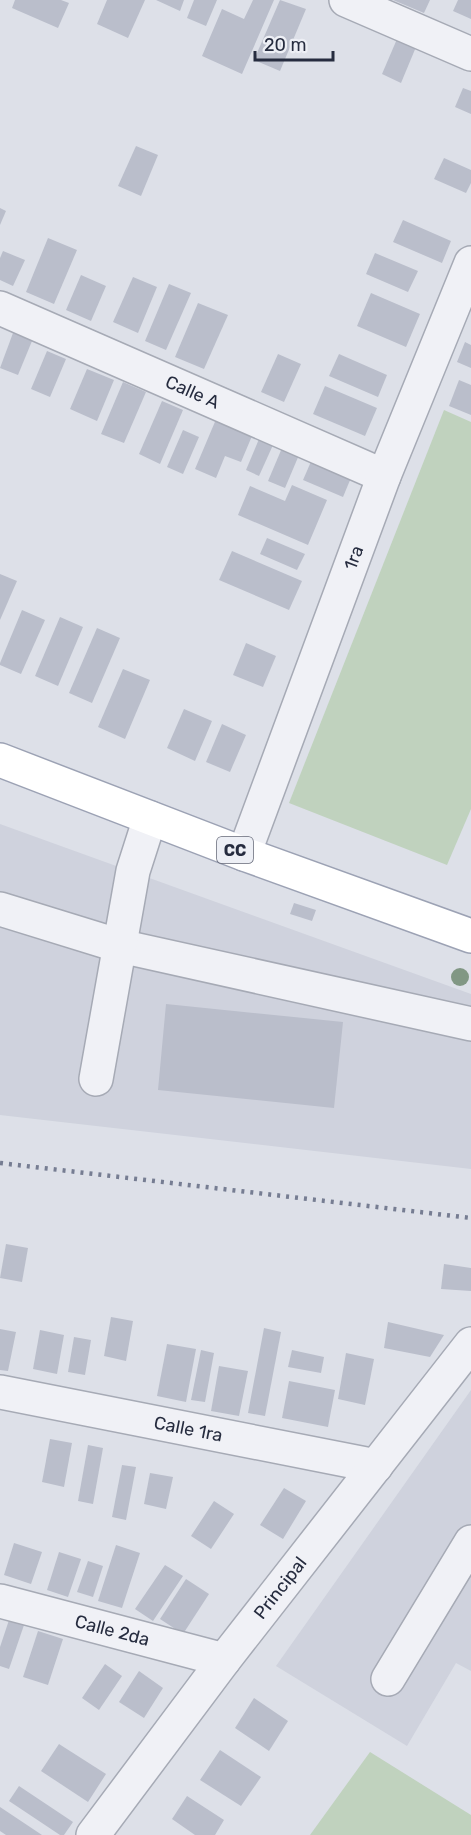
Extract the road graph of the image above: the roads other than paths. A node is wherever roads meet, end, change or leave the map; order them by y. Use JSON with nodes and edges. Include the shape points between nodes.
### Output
{"nodes":[{"id":1,"x":346,"y":0,"type":"edge"},
{"id":2,"x":471,"y":54,"type":"edge"},
{"id":3,"x":471,"y":263,"type":"edge"},
{"id":4,"x":0,"y":308,"type":"edge"},
{"id":5,"x":384,"y":476,"type":"junction"},
{"id":6,"x":0,"y":760,"type":"edge"},
{"id":7,"x":150,"y":818,"type":"junction"},
{"id":8,"x":244,"y":854,"type":"junction"},
{"id":9,"x":0,"y":909,"type":"edge"},
{"id":10,"x":471,"y":936,"type":"edge"},
{"id":11,"x":120,"y":946,"type":"junction"},
{"id":12,"x":471,"y":1024,"type":"edge"},
{"id":13,"x":96,"y":1079,"type":"dead end"},
{"id":14,"x":469,"y":1359,"type":"edge"},
{"id":15,"x":0,"y":1392,"type":"edge"},
{"id":16,"x":376,"y":1466,"type":"junction"},
{"id":17,"x":471,"y":1542,"type":"edge"},
{"id":18,"x":0,"y":1601,"type":"edge"},
{"id":19,"x":224,"y":1660,"type":"junction"},
{"id":20,"x":388,"y":1679,"type":"dead end"},
{"id":21,"x":93,"y":1835,"type":"edge"}],
"edges":[{"from":1,"to":2,"type":"street"},
{"from":3,"to":5,"type":"street","name":"1ra"},
{"from":4,"to":5,"type":"street","name":"Calle A"},
{"from":5,"to":8,"type":"street","name":"1ra"},
{"from":6,"to":7,"type":"main road","number":"CC"},
{"from":7,"to":8,"type":"main road","number":"CC"},
{"from":7,"to":11,"type":"street","via":[[133,871]]},
{"from":8,"to":10,"type":"main road","number":"CC"},
{"from":9,"to":11,"type":"street"},
{"from":11,"to":12,"type":"street"},
{"from":11,"to":13,"type":"street"},
{"from":14,"to":16,"type":"street","name":"Principal"},
{"from":15,"to":16,"type":"street","name":"Calle 1ra"},
{"from":16,"to":19,"type":"street","name":"Principal"},
{"from":17,"to":20,"type":"street"},
{"from":18,"to":19,"type":"street","name":"Calle 2da"},
{"from":19,"to":21,"type":"street","name":"Principal"}]}
